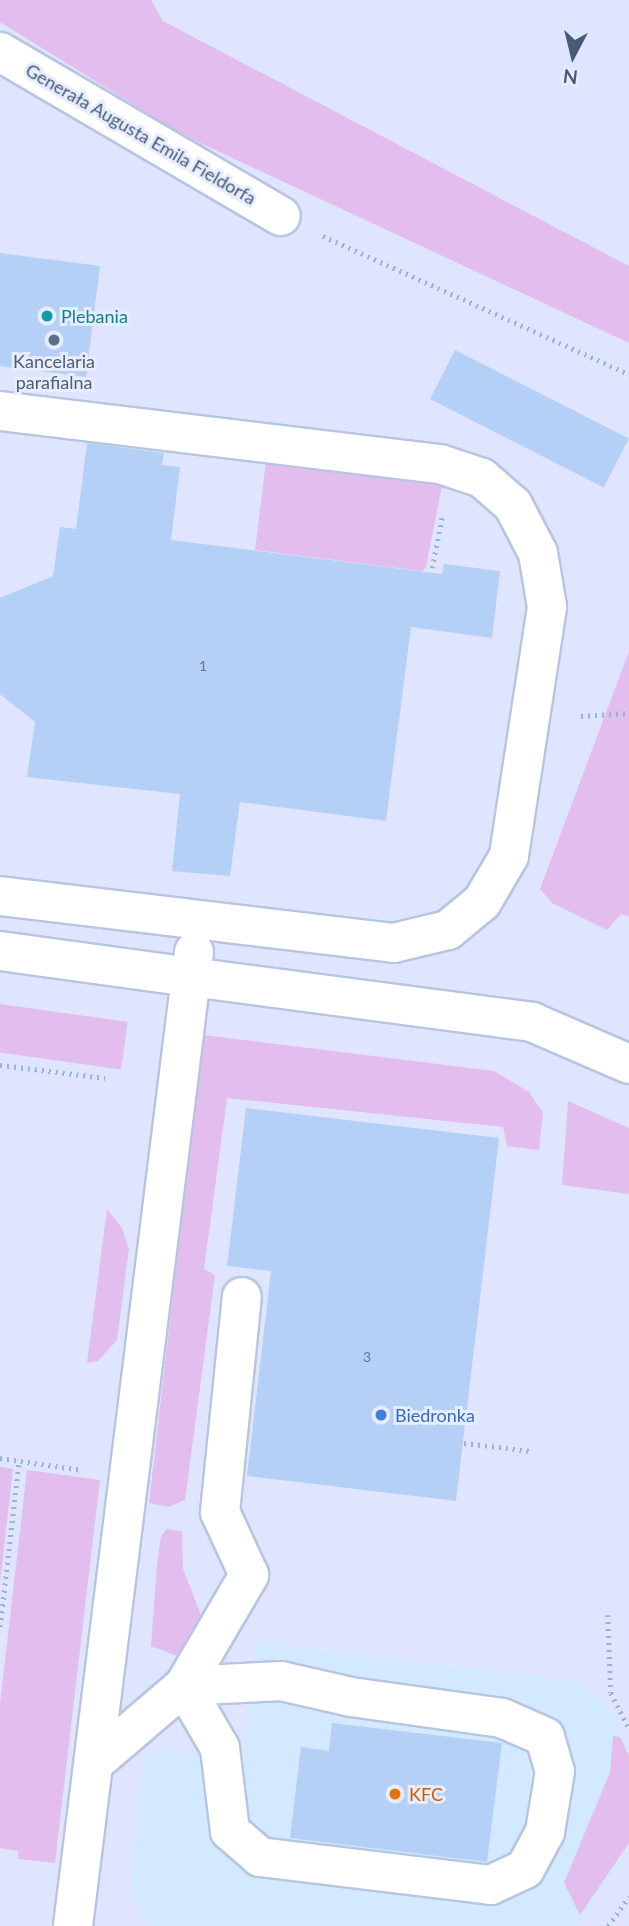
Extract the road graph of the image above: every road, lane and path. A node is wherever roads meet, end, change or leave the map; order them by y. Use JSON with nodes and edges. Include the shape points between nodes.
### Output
{"nodes":[{"id":1,"x":0,"y":52,"type":"edge"},
{"id":2,"x":281,"y":216,"type":"joint"},
{"id":3,"x":629,"y":374,"type":"edge"},
{"id":4,"x":0,"y":411,"type":"edge"},
{"id":5,"x":0,"y":896,"type":"edge"},
{"id":6,"x":198,"y":923,"type":"junction"},
{"id":7,"x":0,"y":951,"type":"edge"},
{"id":8,"x":191,"y":977,"type":"junction"},
{"id":9,"x":629,"y":1064,"type":"edge"},
{"id":10,"x":0,"y":1065,"type":"edge"},
{"id":11,"x":105,"y":1078,"type":"dead end"},
{"id":12,"x":242,"y":1297,"type":"dead end"},
{"id":13,"x":464,"y":1443,"type":"dead end"},
{"id":14,"x":531,"y":1451,"type":"dead end"},
{"id":15,"x":0,"y":1458,"type":"edge"},
{"id":16,"x":19,"y":1461,"type":"junction"},
{"id":17,"x":130,"y":1475,"type":"junction"},
{"id":18,"x":608,"y":1615,"type":"dead end"},
{"id":19,"x":0,"y":1627,"type":"edge"},
{"id":20,"x":184,"y":1686,"type":"junction"},
{"id":21,"x":629,"y":1728,"type":"edge"},
{"id":22,"x":95,"y":1762,"type":"junction"},
{"id":23,"x":629,"y":1897,"type":"edge"},
{"id":24,"x":73,"y":1926,"type":"edge"},
{"id":25,"x":608,"y":1926,"type":"edge"}],
"edges":[{"from":1,"to":2,"type":"street","name":"Generała Augusta Emila Fieldorfa"},
{"from":2,"to":3,"type":"path"},
{"from":4,"to":6,"type":"street","via":[[440,464],[482,478],[513,505],[538,554],[547,607],[533,725],[509,856],[482,902],[448,930],[394,943]]},
{"from":5,"to":6,"type":"street"},
{"from":6,"to":8,"type":"street"},
{"from":7,"to":8,"type":"street"},
{"from":8,"to":9,"type":"street","via":[[532,1022]]},
{"from":8,"to":17,"type":"street"},
{"from":10,"to":11,"type":"path"},
{"from":12,"to":20,"type":"street","via":[[220,1512],[249,1575]]},
{"from":13,"to":14,"type":"path"},
{"from":15,"to":16,"type":"path"},
{"from":16,"to":17,"type":"path"},
{"from":16,"to":19,"type":"path"},
{"from":17,"to":22,"type":"street"},
{"from":18,"to":21,"type":"path","via":[[611,1693]]},
{"from":20,"to":20,"type":"street","via":[[220,1748],[230,1831],[260,1857],[491,1885],[525,1869],[545,1832],[555,1771],[545,1737],[502,1718],[351,1698],[281,1681]]},
{"from":20,"to":22,"type":"street"},
{"from":22,"to":24,"type":"street"},
{"from":23,"to":25,"type":"path"}]}
